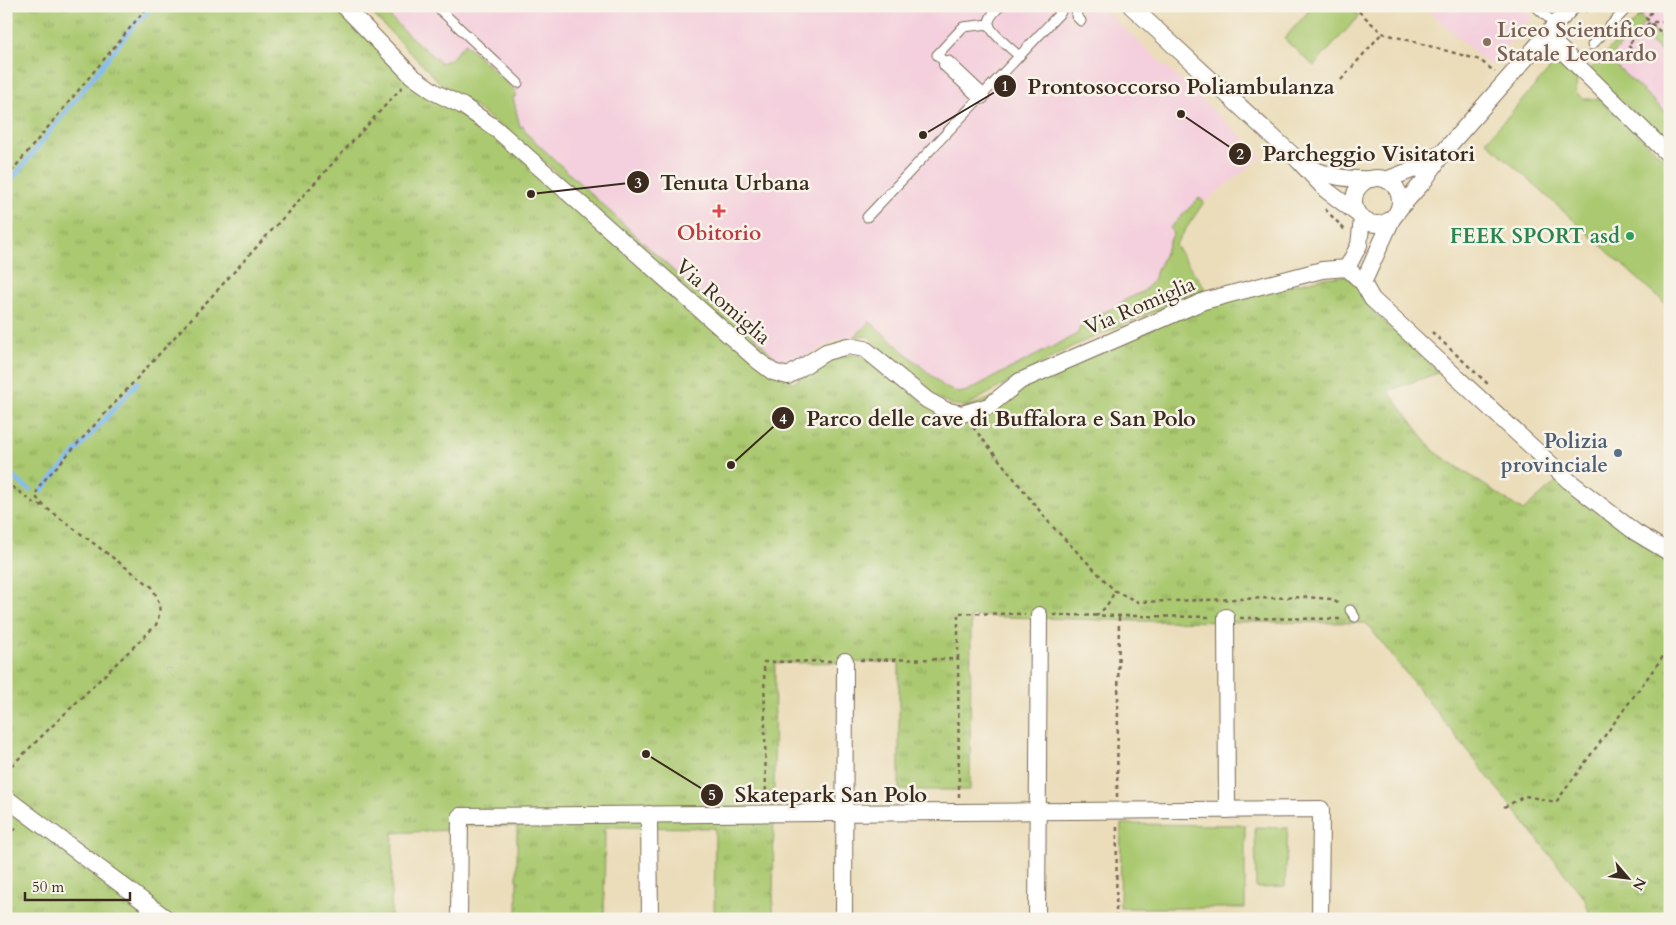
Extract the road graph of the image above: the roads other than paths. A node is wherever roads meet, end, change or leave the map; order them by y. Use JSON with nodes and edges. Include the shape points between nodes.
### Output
{"nodes":[{"id":1,"x":344,"y":6,"type":"edge"},
{"id":2,"x":436,"y":6,"type":"edge"},
{"id":3,"x":1000,"y":6,"type":"edge"},
{"id":4,"x":1078,"y":6,"type":"edge"},
{"id":5,"x":1130,"y":6,"type":"edge"},
{"id":6,"x":1535,"y":6,"type":"edge"},
{"id":7,"x":1572,"y":6,"type":"edge"},
{"id":8,"x":1629,"y":6,"type":"edge"},
{"id":9,"x":1060,"y":12,"type":"dead end"},
{"id":10,"x":1081,"y":21,"type":"dead end"},
{"id":11,"x":989,"y":24,"type":"junction"},
{"id":12,"x":1551,"y":30,"type":"junction"},
{"id":13,"x":1592,"y":45,"type":"dead end"},
{"id":14,"x":1019,"y":56,"type":"junction"},
{"id":15,"x":947,"y":64,"type":"joint"},
{"id":16,"x":518,"y":83,"type":"dead end"},
{"id":17,"x":981,"y":96,"type":"junction"},
{"id":18,"x":1445,"y":150,"type":"junction"},
{"id":19,"x":1670,"y":156,"type":"edge"},
{"id":20,"x":1298,"y":160,"type":"junction"},
{"id":21,"x":1379,"y":180,"type":"junction"},
{"id":22,"x":1396,"y":213,"type":"junction"},
{"id":23,"x":867,"y":217,"type":"dead end"},
{"id":24,"x":1360,"y":217,"type":"junction"},
{"id":25,"x":1347,"y":268,"type":"junction"},
{"id":26,"x":1362,"y":282,"type":"junction"},
{"id":27,"x":1670,"y":553,"type":"edge"},
{"id":28,"x":1039,"y":615,"type":"road end"},
{"id":29,"x":1226,"y":618,"type":"road end"},
{"id":30,"x":845,"y":661,"type":"road end"},
{"id":31,"x":6,"y":798,"type":"edge"},
{"id":32,"x":1227,"y":810,"type":"junction"},
{"id":33,"x":1037,"y":811,"type":"junction"},
{"id":34,"x":844,"y":813,"type":"junction"},
{"id":35,"x":649,"y":814,"type":"junction"},
{"id":36,"x":167,"y":919,"type":"edge"},
{"id":37,"x":459,"y":919,"type":"edge"},
{"id":38,"x":650,"y":919,"type":"edge"},
{"id":39,"x":844,"y":919,"type":"edge"},
{"id":40,"x":1037,"y":919,"type":"edge"},
{"id":41,"x":1320,"y":919,"type":"edge"}],
"edges":[{"from":1,"to":25,"type":"street","name":"Via Romiglia","via":[[412,76],[495,128],[742,348],[773,372],[788,376],[826,352],[848,346],[865,350],[927,400],[945,410],[962,414],[989,406],[1020,381],[1204,301],[1322,270]]},
{"from":2,"to":16,"type":"lane"},
{"from":3,"to":11,"type":"lane"},
{"from":4,"to":10,"type":"lane","via":[[1076,16]]},
{"from":5,"to":20,"type":"street"},
{"from":6,"to":12,"type":"lane"},
{"from":7,"to":12,"type":"street"},
{"from":8,"to":13,"type":"lane"},
{"from":9,"to":14,"type":"lane"},
{"from":11,"to":14,"type":"lane","via":[[991,30]]},
{"from":11,"to":15,"type":"lane","via":[[963,28],[937,55]]},
{"from":12,"to":18,"type":"street"},
{"from":12,"to":19,"type":"street"},
{"from":14,"to":17,"type":"lane"},
{"from":15,"to":17,"type":"street"},
{"from":17,"to":23,"type":"lane"},
{"from":18,"to":21,"type":"street","via":[[1417,168]]},
{"from":18,"to":22,"type":"street"},
{"from":20,"to":21,"type":"street","via":[[1333,176]]},
{"from":20,"to":24,"type":"street","via":[[1326,190]]},
{"from":21,"to":22,"type":"street","via":[[1396,189],[1399,195]]},
{"from":21,"to":24,"type":"street","via":[[1360,187],[1356,193],[1354,200]]},
{"from":22,"to":24,"type":"street","via":[[1382,224]]},
{"from":22,"to":26,"type":"street"},
{"from":24,"to":25,"type":"street","via":[[1359,245]]},
{"from":25,"to":26,"type":"street"},
{"from":26,"to":27,"type":"street","via":[[1372,299],[1569,481],[1635,532]]},
{"from":28,"to":33,"type":"street"},
{"from":29,"to":32,"type":"street"},
{"from":30,"to":34,"type":"street"},
{"from":31,"to":36,"type":"street"},
{"from":32,"to":33,"type":"street"},
{"from":32,"to":41,"type":"street","via":[[1321,809]]},
{"from":33,"to":34,"type":"street"},
{"from":33,"to":40,"type":"street"},
{"from":34,"to":35,"type":"street"},
{"from":34,"to":39,"type":"street"},
{"from":35,"to":37,"type":"street","via":[[460,816]]},
{"from":35,"to":38,"type":"street"}]}
